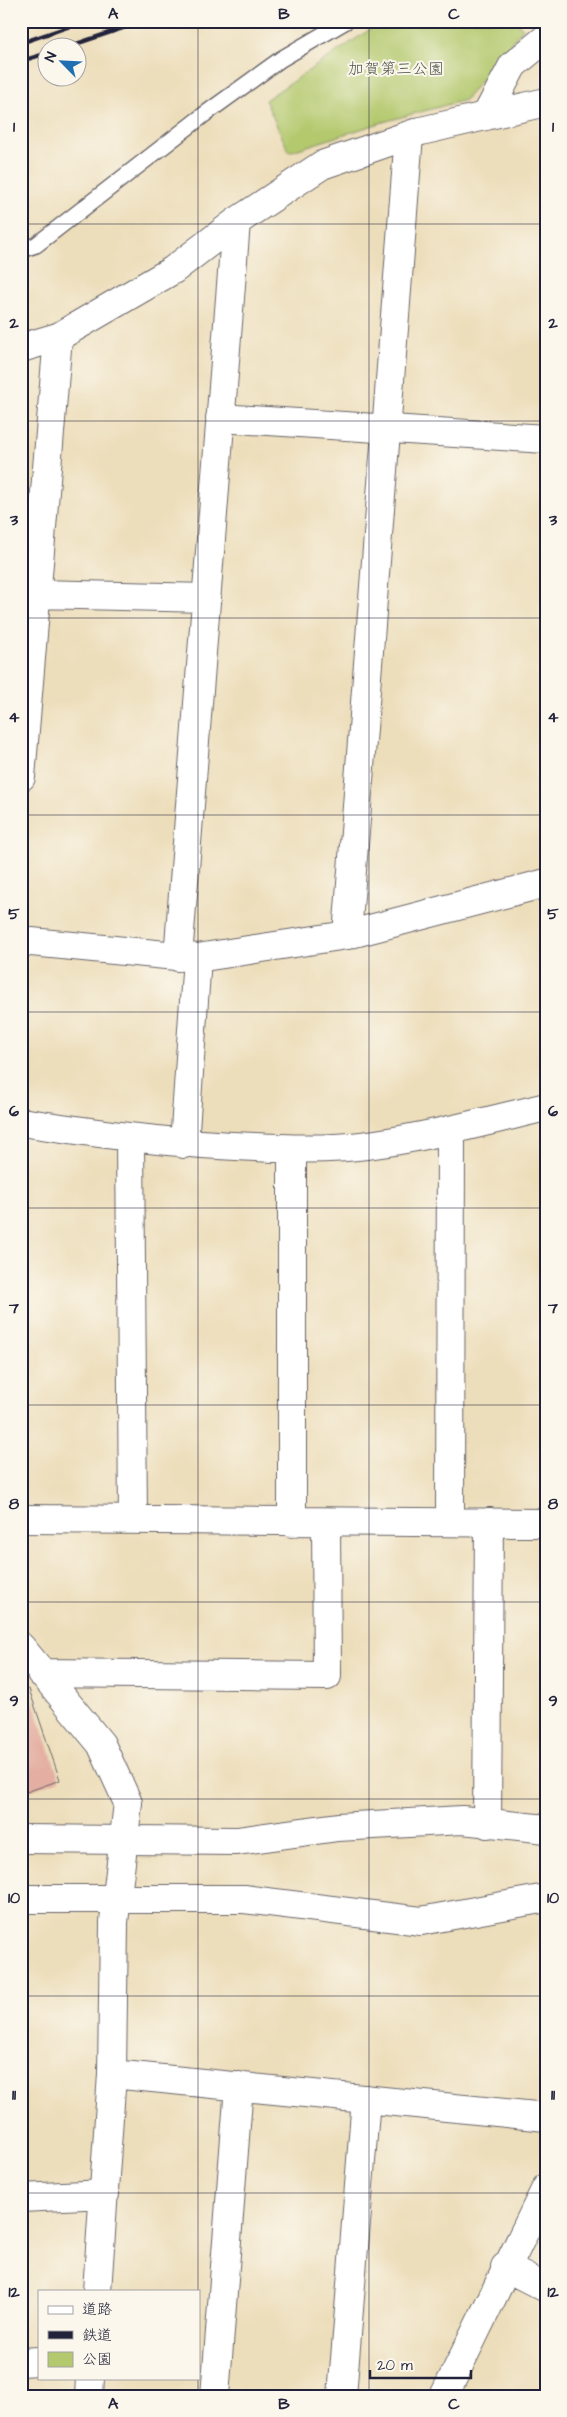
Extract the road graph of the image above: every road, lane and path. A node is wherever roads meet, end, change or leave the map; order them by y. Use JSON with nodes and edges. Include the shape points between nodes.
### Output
{"nodes":[{"id":1,"x":346,"y":21,"type":"edge"},
{"id":2,"x":546,"y":38,"type":"edge"},
{"id":3,"x":546,"y":102,"type":"edge"},
{"id":4,"x":486,"y":116,"type":"junction"},
{"id":5,"x":409,"y":135,"type":"junction"},
{"id":6,"x":236,"y":222,"type":"junction"},
{"id":7,"x":21,"y":250,"type":"edge"},
{"id":8,"x":58,"y":337,"type":"junction"},
{"id":9,"x":21,"y":348,"type":"edge"},
{"id":10,"x":220,"y":418,"type":"junction"},
{"id":11,"x":386,"y":428,"type":"junction"},
{"id":12,"x":546,"y":439,"type":"edge"},
{"id":13,"x":36,"y":594,"type":"junction"},
{"id":14,"x":207,"y":598,"type":"junction"},
{"id":15,"x":21,"y":777,"type":"edge"},
{"id":16,"x":546,"y":883,"type":"edge"},
{"id":17,"x":348,"y":935,"type":"junction"},
{"id":18,"x":21,"y":941,"type":"edge"},
{"id":19,"x":187,"y":957,"type":"junction"},
{"id":20,"x":546,"y":1107,"type":"edge"},
{"id":21,"x":21,"y":1122,"type":"edge"},
{"id":22,"x":451,"y":1130,"type":"junction"},
{"id":23,"x":130,"y":1139,"type":"junction"},
{"id":24,"x":184,"y":1144,"type":"junction"},
{"id":25,"x":292,"y":1149,"type":"junction"},
{"id":26,"x":133,"y":1518,"type":"junction"},
{"id":27,"x":21,"y":1519,"type":"edge"},
{"id":28,"x":326,"y":1522,"type":"junction"},
{"id":29,"x":450,"y":1522,"type":"junction"},
{"id":30,"x":489,"y":1522,"type":"junction"},
{"id":31,"x":292,"y":1523,"type":"junction"},
{"id":32,"x":546,"y":1523,"type":"edge"},
{"id":33,"x":29,"y":1661,"type":"edge"},
{"id":34,"x":486,"y":1824,"type":"junction"},
{"id":35,"x":546,"y":1829,"type":"edge"},
{"id":36,"x":21,"y":1840,"type":"edge"},
{"id":37,"x":124,"y":1840,"type":"junction"},
{"id":38,"x":546,"y":1898,"type":"edge"},
{"id":39,"x":21,"y":1899,"type":"edge"},
{"id":40,"x":117,"y":1899,"type":"junction"},
{"id":41,"x":112,"y":2074,"type":"junction"},
{"id":42,"x":239,"y":2086,"type":"junction"},
{"id":43,"x":366,"y":2099,"type":"junction"},
{"id":44,"x":546,"y":2117,"type":"edge"},
{"id":45,"x":546,"y":2188,"type":"edge"},
{"id":46,"x":105,"y":2194,"type":"junction"},
{"id":47,"x":21,"y":2198,"type":"edge"},
{"id":48,"x":505,"y":2267,"type":"junction"},
{"id":49,"x":546,"y":2288,"type":"edge"},
{"id":50,"x":97,"y":2290,"type":"edge"},
{"id":51,"x":38,"y":2361,"type":"edge"},
{"id":52,"x":21,"y":2362,"type":"edge"},
{"id":53,"x":90,"y":2380,"type":"edge"},
{"id":54,"x":89,"y":2396,"type":"edge"},
{"id":55,"x":214,"y":2396,"type":"edge"},
{"id":56,"x":342,"y":2396,"type":"edge"},
{"id":57,"x":444,"y":2396,"type":"edge"}],
"edges":[{"from":1,"to":7,"type":"lane","via":[[282,59],[205,114],[36,245]]},
{"from":2,"to":4,"type":"street","via":[[513,65]]},
{"from":3,"to":4,"type":"street"},
{"from":4,"to":5,"type":"street"},
{"from":5,"to":6,"type":"street","via":[[322,165]]},
{"from":5,"to":11,"type":"street"},
{"from":6,"to":8,"type":"street","via":[[173,270]]},
{"from":6,"to":10,"type":"street"},
{"from":8,"to":9,"type":"street"},
{"from":8,"to":13,"type":"street"},
{"from":10,"to":11,"type":"street"},
{"from":10,"to":14,"type":"street"},
{"from":11,"to":12,"type":"street"},
{"from":11,"to":17,"type":"street"},
{"from":13,"to":14,"type":"street"},
{"from":13,"to":15,"type":"street"},
{"from":14,"to":19,"type":"street"},
{"from":16,"to":17,"type":"street"},
{"from":17,"to":19,"type":"street"},
{"from":18,"to":19,"type":"street"},
{"from":19,"to":24,"type":"street"},
{"from":20,"to":22,"type":"street"},
{"from":21,"to":23,"type":"street"},
{"from":22,"to":25,"type":"street","via":[[367,1145]]},
{"from":22,"to":29,"type":"street"},
{"from":23,"to":24,"type":"street"},
{"from":23,"to":26,"type":"street"},
{"from":24,"to":25,"type":"street"},
{"from":25,"to":31,"type":"street"},
{"from":26,"to":27,"type":"street"},
{"from":26,"to":31,"type":"street"},
{"from":28,"to":29,"type":"street"},
{"from":28,"to":31,"type":"street"},
{"from":28,"to":33,"type":"street","via":[[327,1676]]},
{"from":29,"to":30,"type":"street"},
{"from":30,"to":32,"type":"street"},
{"from":30,"to":34,"type":"street"},
{"from":33,"to":37,"type":"street","via":[[101,1744],[128,1803]]},
{"from":34,"to":35,"type":"street"},
{"from":34,"to":37,"type":"street","via":[[462,1820],[338,1827],[237,1841]]},
{"from":36,"to":37,"type":"street"},
{"from":37,"to":40,"type":"street"},
{"from":38,"to":40,"type":"street","via":[[421,1921],[244,1899]]},
{"from":39,"to":40,"type":"street"},
{"from":40,"to":41,"type":"street"},
{"from":41,"to":42,"type":"street"},
{"from":41,"to":46,"type":"street"},
{"from":42,"to":43,"type":"street"},
{"from":42,"to":55,"type":"street"},
{"from":43,"to":44,"type":"street"},
{"from":43,"to":56,"type":"street"},
{"from":45,"to":48,"type":"street"},
{"from":46,"to":47,"type":"street"},
{"from":46,"to":50,"type":"street"},
{"from":48,"to":49,"type":"street"},
{"from":48,"to":57,"type":"street"},
{"from":51,"to":52,"type":"street"},
{"from":53,"to":54,"type":"street"}]}
